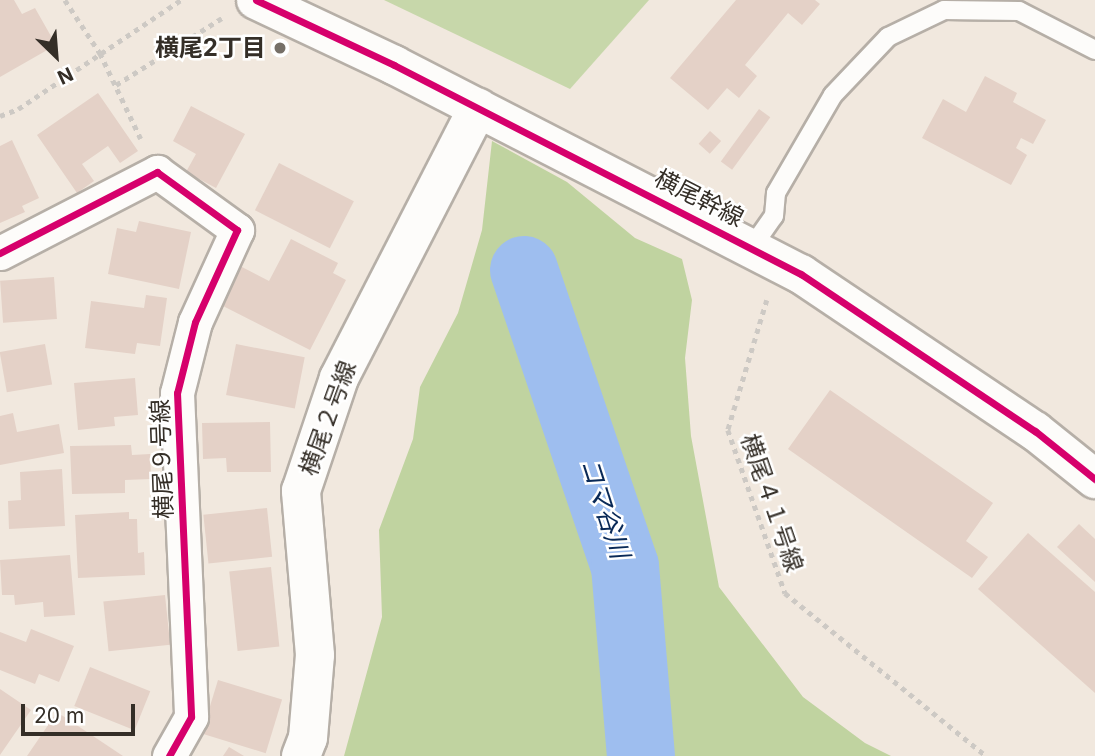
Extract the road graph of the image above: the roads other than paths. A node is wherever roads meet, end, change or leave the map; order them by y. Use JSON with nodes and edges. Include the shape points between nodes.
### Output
{"nodes":[{"id":1,"x":256,"y":0,"type":"edge"},
{"id":2,"x":1095,"y":50,"type":"edge"},
{"id":3,"x":478,"y":108,"type":"junction"},
{"id":4,"x":752,"y":247,"type":"junction"},
{"id":5,"x":0,"y":253,"type":"edge"},
{"id":6,"x":1095,"y":479,"type":"edge"},
{"id":7,"x":169,"y":756,"type":"edge"},
{"id":8,"x":301,"y":756,"type":"edge"}],
"edges":[{"from":1,"to":3,"type":"street","name":"横尾幹線"},
{"from":2,"to":4,"type":"lane","via":[[1018,11],[944,10],[888,37],[833,95],[776,193],[774,216]]},
{"from":3,"to":4,"type":"street","name":"横尾幹線"},
{"from":3,"to":8,"type":"street","name":"横尾２号線","via":[[339,378],[301,491],[314,655],[308,738]]},
{"from":4,"to":6,"type":"street","name":"横尾幹線","via":[[801,274],[1035,431]]},
{"from":5,"to":7,"type":"street","name":"横尾９号線","via":[[157,172],[236,230],[195,322],[177,393],[191,717]]}]}
